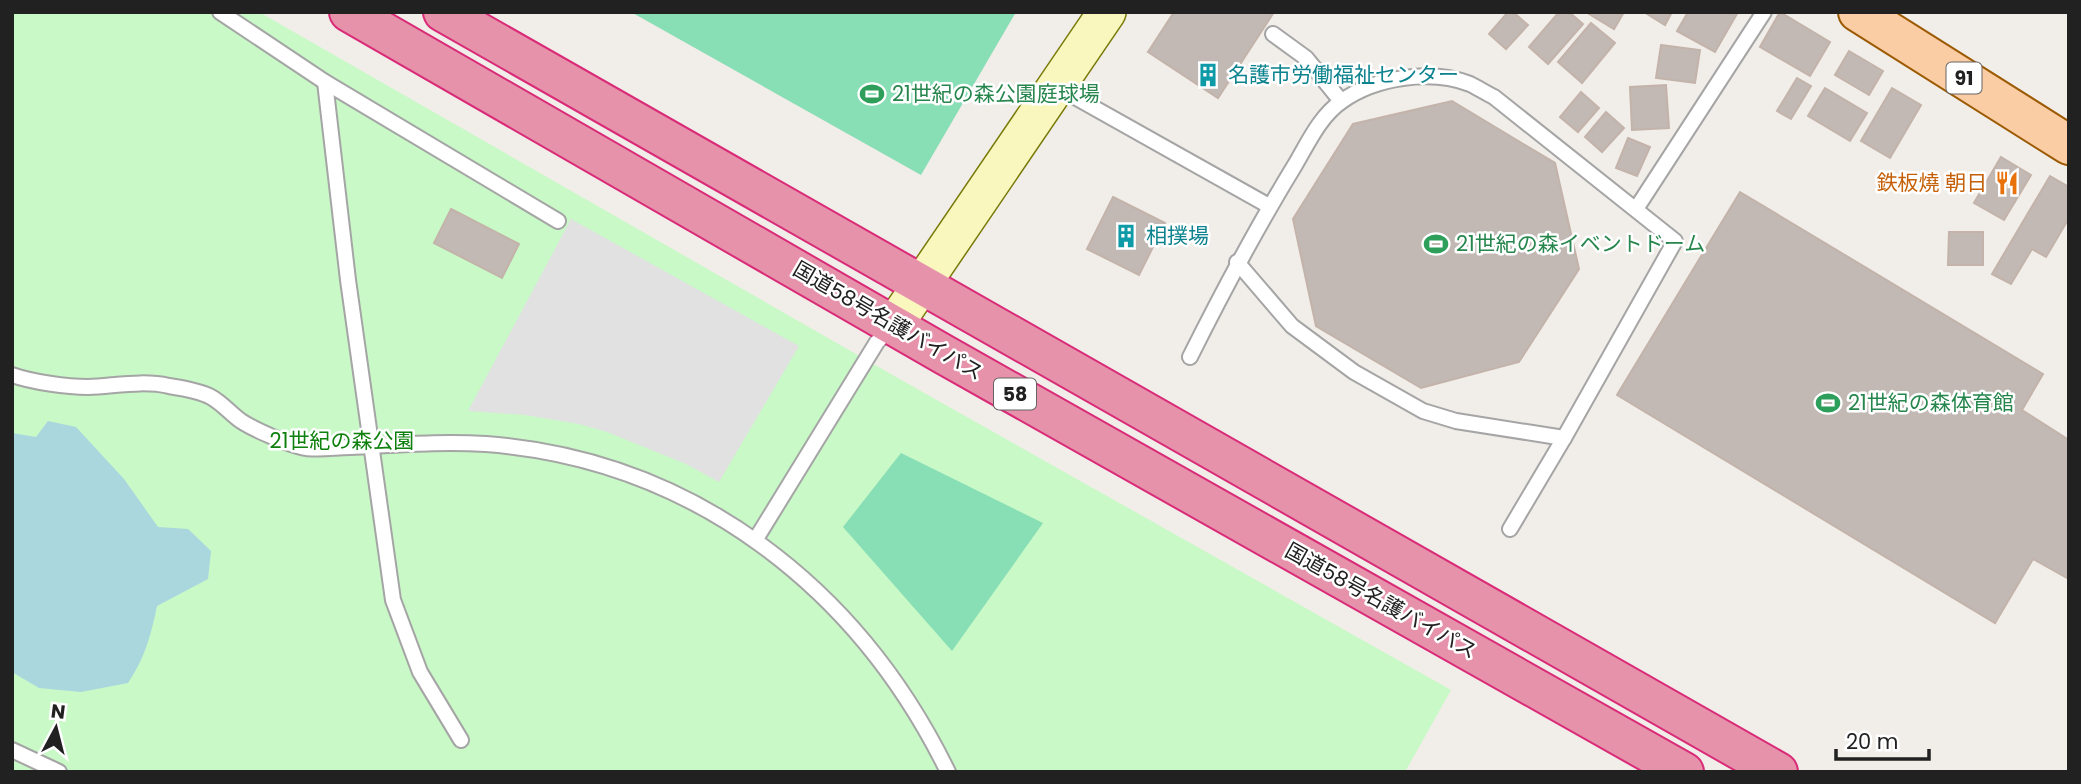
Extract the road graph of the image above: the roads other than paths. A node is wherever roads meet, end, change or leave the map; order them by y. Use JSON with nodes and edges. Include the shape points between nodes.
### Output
{"nodes":[{"id":1,"x":220,"y":12,"type":"edge"},
{"id":2,"x":349,"y":12,"type":"edge"},
{"id":3,"x":443,"y":12,"type":"edge"},
{"id":4,"x":1107,"y":12,"type":"edge"},
{"id":5,"x":1764,"y":12,"type":"edge"},
{"id":6,"x":1858,"y":12,"type":"edge"},
{"id":7,"x":1273,"y":34,"type":"dead end"},
{"id":8,"x":325,"y":82,"type":"junction"},
{"id":9,"x":1057,"y":87,"type":"junction"},
{"id":10,"x":1341,"y":101,"type":"junction"},
{"id":11,"x":2069,"y":145,"type":"edge"},
{"id":12,"x":1269,"y":206,"type":"junction"},
{"id":13,"x":1636,"y":209,"type":"junction"},
{"id":14,"x":558,"y":221,"type":"dead end"},
{"id":15,"x":1237,"y":262,"type":"junction"},
{"id":16,"x":920,"y":286,"type":"junction"},
{"id":17,"x":894,"y":325,"type":"junction"},
{"id":18,"x":1190,"y":357,"type":"dead end"},
{"id":19,"x":12,"y":375,"type":"edge"},
{"id":20,"x":1564,"y":438,"type":"junction"},
{"id":21,"x":372,"y":446,"type":"junction"},
{"id":22,"x":1510,"y":529,"type":"dead end"},
{"id":23,"x":756,"y":539,"type":"junction"},
{"id":24,"x":461,"y":740,"type":"dead end"},
{"id":25,"x":12,"y":750,"type":"edge"},
{"id":26,"x":59,"y":772,"type":"edge"},
{"id":27,"x":948,"y":772,"type":"edge"},
{"id":28,"x":1684,"y":772,"type":"edge"},
{"id":29,"x":1778,"y":772,"type":"edge"}],
"edges":[{"from":1,"to":8,"type":"lane"},
{"from":2,"to":17,"type":"highway","name":"国道58号名護バイパス","number":"58"},
{"from":3,"to":16,"type":"highway","number":"58"},
{"from":4,"to":9,"type":"street"},
{"from":5,"to":13,"type":"lane"},
{"from":6,"to":11,"type":"main road","number":"91"},
{"from":7,"to":10,"type":"lane","via":[[1306,58]]},
{"from":8,"to":14,"type":"lane"},
{"from":8,"to":21,"type":"lane"},
{"from":9,"to":12,"type":"lane"},
{"from":9,"to":16,"type":"street"},
{"from":10,"to":12,"type":"lane","via":[[1324,117]]},
{"from":10,"to":13,"type":"lane","via":[[1366,87],[1397,79],[1439,77],[1469,84],[1493,97]]},
{"from":12,"to":15,"type":"lane"},
{"from":13,"to":20,"type":"lane","via":[[1675,241]]},
{"from":15,"to":18,"type":"lane"},
{"from":15,"to":20,"type":"lane","via":[[1292,326],[1354,372],[1423,411],[1456,421]]},
{"from":16,"to":17,"type":"street"},
{"from":16,"to":29,"type":"highway","number":"58"},
{"from":17,"to":23,"type":"lane","via":[[877,342]]},
{"from":17,"to":28,"type":"highway","name":"国道58号名護バイパス","number":"58"},
{"from":19,"to":21,"type":"lane","via":[[85,387],[166,385],[211,397],[243,422],[302,448]]},
{"from":20,"to":22,"type":"lane"},
{"from":21,"to":23,"type":"lane","via":[[487,444],[578,461],[654,485]]},
{"from":21,"to":24,"type":"lane","via":[[394,600],[420,672]]},
{"from":23,"to":27,"type":"lane","via":[[837,608],[872,648],[903,691]]},
{"from":25,"to":26,"type":"lane"}]}
